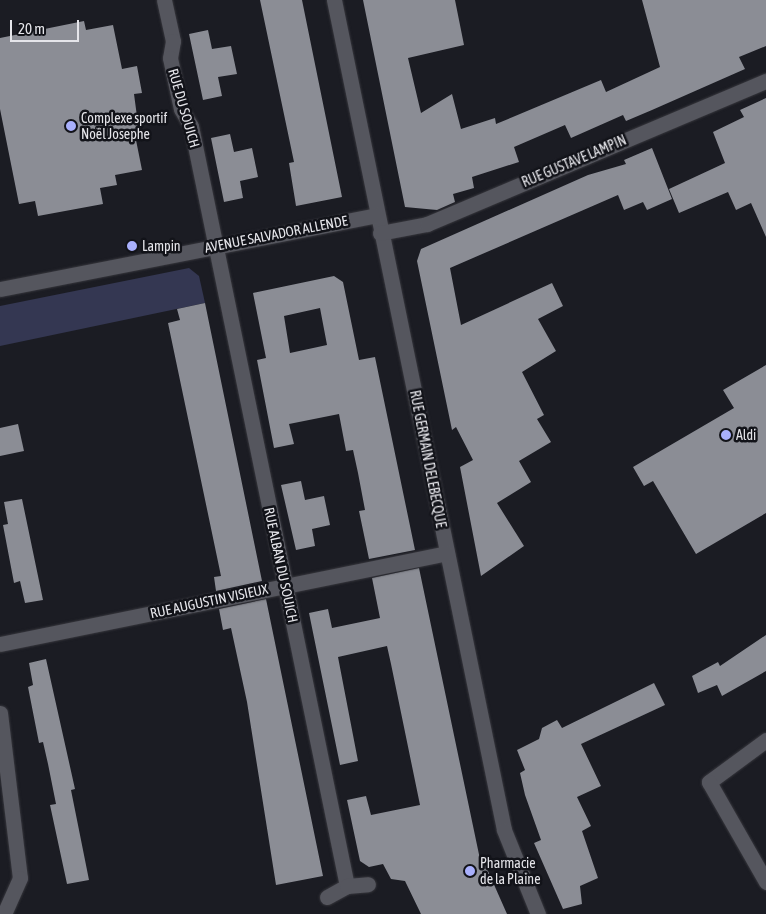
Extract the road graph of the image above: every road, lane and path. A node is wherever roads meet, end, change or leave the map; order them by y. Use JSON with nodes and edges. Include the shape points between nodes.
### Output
{"nodes":[{"id":1,"x":164,"y":0,"type":"edge"},
{"id":2,"x":334,"y":0,"type":"edge"},
{"id":3,"x":766,"y":81,"type":"edge"},
{"id":4,"x":376,"y":216,"type":"junction"},
{"id":5,"x":380,"y":233,"type":"junction"},
{"id":6,"x":216,"y":245,"type":"junction"},
{"id":7,"x":0,"y":289,"type":"edge"},
{"id":8,"x":446,"y":553,"type":"junction"},
{"id":9,"x":285,"y":583,"type":"junction"},
{"id":10,"x":0,"y":644,"type":"edge"},
{"id":11,"x":0,"y":713,"type":"edge"},
{"id":12,"x":766,"y":740,"type":"edge"},
{"id":13,"x":766,"y":882,"type":"edge"},
{"id":14,"x":368,"y":884,"type":"dead end"},
{"id":15,"x":347,"y":886,"type":"junction"},
{"id":16,"x":327,"y":897,"type":"dead end"},
{"id":17,"x":4,"y":914,"type":"edge"},
{"id":18,"x":538,"y":914,"type":"edge"}],
"edges":[{"from":1,"to":6,"type":"street","name":"RUE DU SOUICH","via":[[173,41],[172,67],[181,109],[191,126]]},
{"from":2,"to":4,"type":"street","name":"RUE GERMAIN DELEBECQUE"},
{"from":3,"to":5,"type":"street","name":"RUE GUSTAVE LAMPIN","via":[[427,224]]},
{"from":4,"to":5,"type":"street","name":"RUE GERMAIN DELEBECQUE"},
{"from":4,"to":6,"type":"street","name":"AVENUE SALVADOR ALLENDE"},
{"from":5,"to":8,"type":"street","name":"RUE GERMAIN DELEBECQUE"},
{"from":6,"to":7,"type":"street","name":"AVENUE SALVADOR ALLENDE"},
{"from":6,"to":9,"type":"street","name":"RUE ALBAN DU SOUICH"},
{"from":8,"to":9,"type":"street","name":"RUE AUGUSTIN VISIEUX","via":[[296,585]]},
{"from":8,"to":18,"type":"street","name":"RUE GERMAIN DELEBECQUE","via":[[507,838]]},
{"from":9,"to":10,"type":"street","name":"RUE AUGUSTIN VISIEUX","via":[[251,594]]},
{"from":9,"to":15,"type":"street","name":"RUE ALBAN DU SOUICH"},
{"from":11,"to":17,"type":"street","via":[[20,878]]},
{"from":12,"to":13,"type":"street","via":[[709,782]]},
{"from":14,"to":15,"type":"street"},
{"from":15,"to":16,"type":"street"}]}
